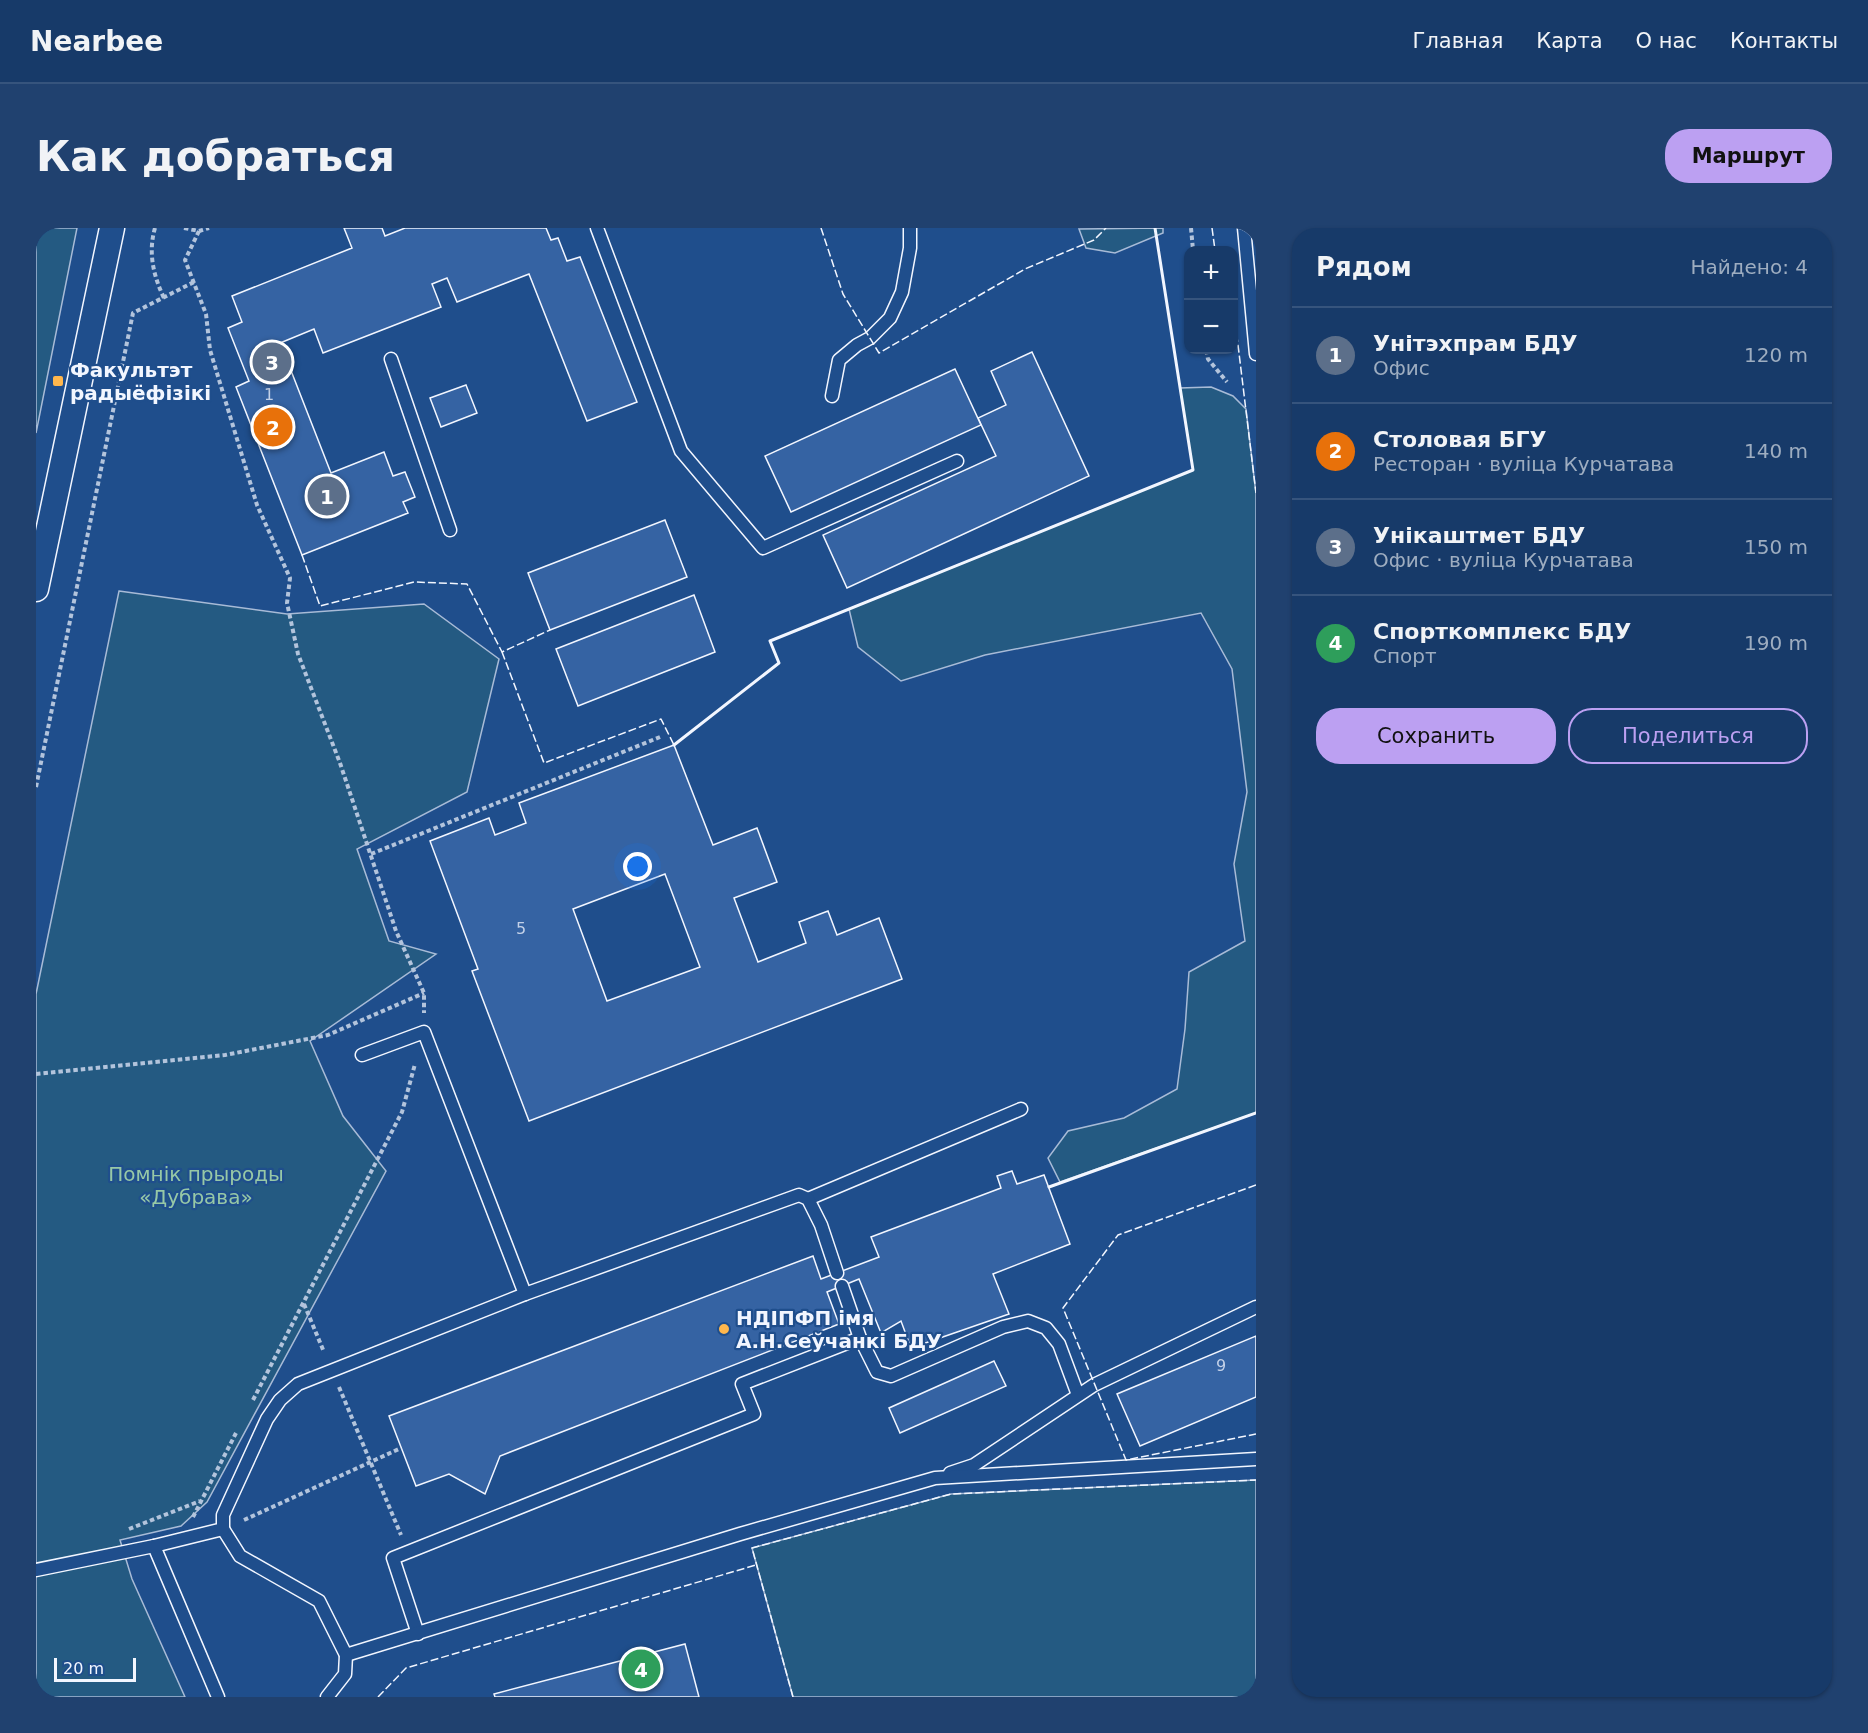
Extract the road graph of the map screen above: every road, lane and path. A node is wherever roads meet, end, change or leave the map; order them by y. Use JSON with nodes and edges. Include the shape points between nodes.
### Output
{"nodes":[{"id":1,"x":112,"y":228,"type":"edge"},
{"id":2,"x":155,"y":228,"type":"edge"},
{"id":3,"x":184,"y":228,"type":"edge"},
{"id":4,"x":208,"y":228,"type":"edge"},
{"id":5,"x":597,"y":228,"type":"edge"},
{"id":6,"x":910,"y":228,"type":"edge"},
{"id":7,"x":1191,"y":228,"type":"edge"},
{"id":8,"x":1244,"y":228,"type":"edge"},
{"id":9,"x":199,"y":231,"type":"junction"},
{"id":10,"x":1193,"y":246,"type":"edge"},
{"id":11,"x":194,"y":282,"type":"junction"},
{"id":12,"x":164,"y":298,"type":"junction"},
{"id":13,"x":1207,"y":354,"type":"edge"},
{"id":14,"x":1256,"y":354,"type":"edge"},
{"id":15,"x":391,"y":359,"type":"dead end"},
{"id":16,"x":1227,"y":382,"type":"dead end"},
{"id":17,"x":832,"y":396,"type":"dead end"},
{"id":18,"x":957,"y":461,"type":"dead end"},
{"id":19,"x":450,"y":530,"type":"dead end"},
{"id":20,"x":36,"y":589,"type":"edge"},
{"id":21,"x":660,"y":737,"type":"dead end"},
{"id":22,"x":36,"y":787,"type":"edge"},
{"id":23,"x":371,"y":854,"type":"junction"},
{"id":24,"x":424,"y":993,"type":"junction"},
{"id":25,"x":424,"y":1032,"type":"junction"},
{"id":26,"x":362,"y":1055,"type":"dead end"},
{"id":27,"x":36,"y":1074,"type":"edge"},
{"id":28,"x":1021,"y":1109,"type":"dead end"},
{"id":29,"x":808,"y":1199,"type":"junction"},
{"id":30,"x":837,"y":1273,"type":"dead end"},
{"id":31,"x":842,"y":1286,"type":"dead end"},
{"id":32,"x":525,"y":1294,"type":"junction"},
{"id":33,"x":303,"y":1303,"type":"junction"},
{"id":34,"x":1256,"y":1307,"type":"edge"},
{"id":35,"x":860,"y":1338,"type":"junction"},
{"id":36,"x":332,"y":1370,"type":"junction"},
{"id":37,"x":1078,"y":1395,"type":"junction"},
{"id":38,"x":250,"y":1407,"type":"dead end"},
{"id":39,"x":239,"y":1428,"type":"dead end"},
{"id":40,"x":401,"y":1448,"type":"dead end"},
{"id":41,"x":1256,"y":1459,"type":"edge"},
{"id":42,"x":370,"y":1461,"type":"junction"},
{"id":43,"x":935,"y":1478,"type":"junction"},
{"id":44,"x":224,"y":1529,"type":"junction"},
{"id":45,"x":181,"y":1540,"type":"junction"},
{"id":46,"x":154,"y":1546,"type":"junction"},
{"id":47,"x":408,"y":1552,"type":"junction"},
{"id":48,"x":36,"y":1570,"type":"edge"},
{"id":49,"x":418,"y":1634,"type":"junction"},
{"id":50,"x":346,"y":1655,"type":"junction"},
{"id":51,"x":218,"y":1697,"type":"edge"},
{"id":52,"x":327,"y":1697,"type":"edge"}],
"edges":[{"from":1,"to":20,"type":"street"},
{"from":2,"to":12,"type":"path","via":[[152,261]]},
{"from":3,"to":9,"type":"path"},
{"from":4,"to":9,"type":"path"},
{"from":5,"to":18,"type":"lane","via":[[681,452],[763,548]]},
{"from":6,"to":17,"type":"lane","via":[[902,292],[890,318],[839,360]]},
{"from":7,"to":10,"type":"path"},
{"from":8,"to":14,"type":"lane"},
{"from":9,"to":11,"type":"path","via":[[185,260]]},
{"from":11,"to":12,"type":"path"},
{"from":11,"to":23,"type":"path","via":[[206,314],[210,350],[257,505],[290,578],[287,603],[298,654]]},
{"from":12,"to":22,"type":"path","via":[[134,313]]},
{"from":13,"to":16,"type":"path"},
{"from":15,"to":19,"type":"lane"},
{"from":21,"to":23,"type":"path"},
{"from":23,"to":24,"type":"path","via":[[396,931]]},
{"from":24,"to":25,"type":"path"},
{"from":24,"to":27,"type":"path","via":[[328,1035],[225,1055]]},
{"from":25,"to":26,"type":"lane"},
{"from":25,"to":32,"type":"lane"},
{"from":25,"to":33,"type":"path","via":[[402,1112]]},
{"from":28,"to":29,"type":"lane"},
{"from":29,"to":30,"type":"lane"},
{"from":29,"to":32,"type":"lane","via":[[799,1195]]},
{"from":31,"to":35,"type":"lane"},
{"from":32,"to":36,"type":"lane"},
{"from":33,"to":36,"type":"path"},
{"from":33,"to":38,"type":"path"},
{"from":34,"to":37,"type":"lane"},
{"from":35,"to":37,"type":"lane","via":[[877,1372],[891,1377],[1003,1327],[1028,1321],[1046,1328],[1059,1344]]},
{"from":35,"to":47,"type":"lane","via":[[742,1384],[754,1414]]},
{"from":36,"to":42,"type":"path"},
{"from":36,"to":44,"type":"lane","via":[[298,1384],[267,1419],[223,1515]]},
{"from":37,"to":43,"type":"lane","via":[[974,1465]]},
{"from":39,"to":45,"type":"path"},
{"from":40,"to":42,"type":"path"},
{"from":41,"to":43,"type":"lane"},
{"from":42,"to":44,"type":"path"},
{"from":42,"to":47,"type":"path"},
{"from":43,"to":49,"type":"lane"},
{"from":44,"to":45,"type":"lane"},
{"from":44,"to":50,"type":"lane","via":[[240,1556],[320,1601]]},
{"from":45,"to":46,"type":"lane"},
{"from":46,"to":48,"type":"lane"},
{"from":46,"to":51,"type":"lane"},
{"from":47,"to":49,"type":"lane","via":[[393,1558]]},
{"from":49,"to":50,"type":"lane"},
{"from":50,"to":52,"type":"lane","via":[[345,1674]]}]}
